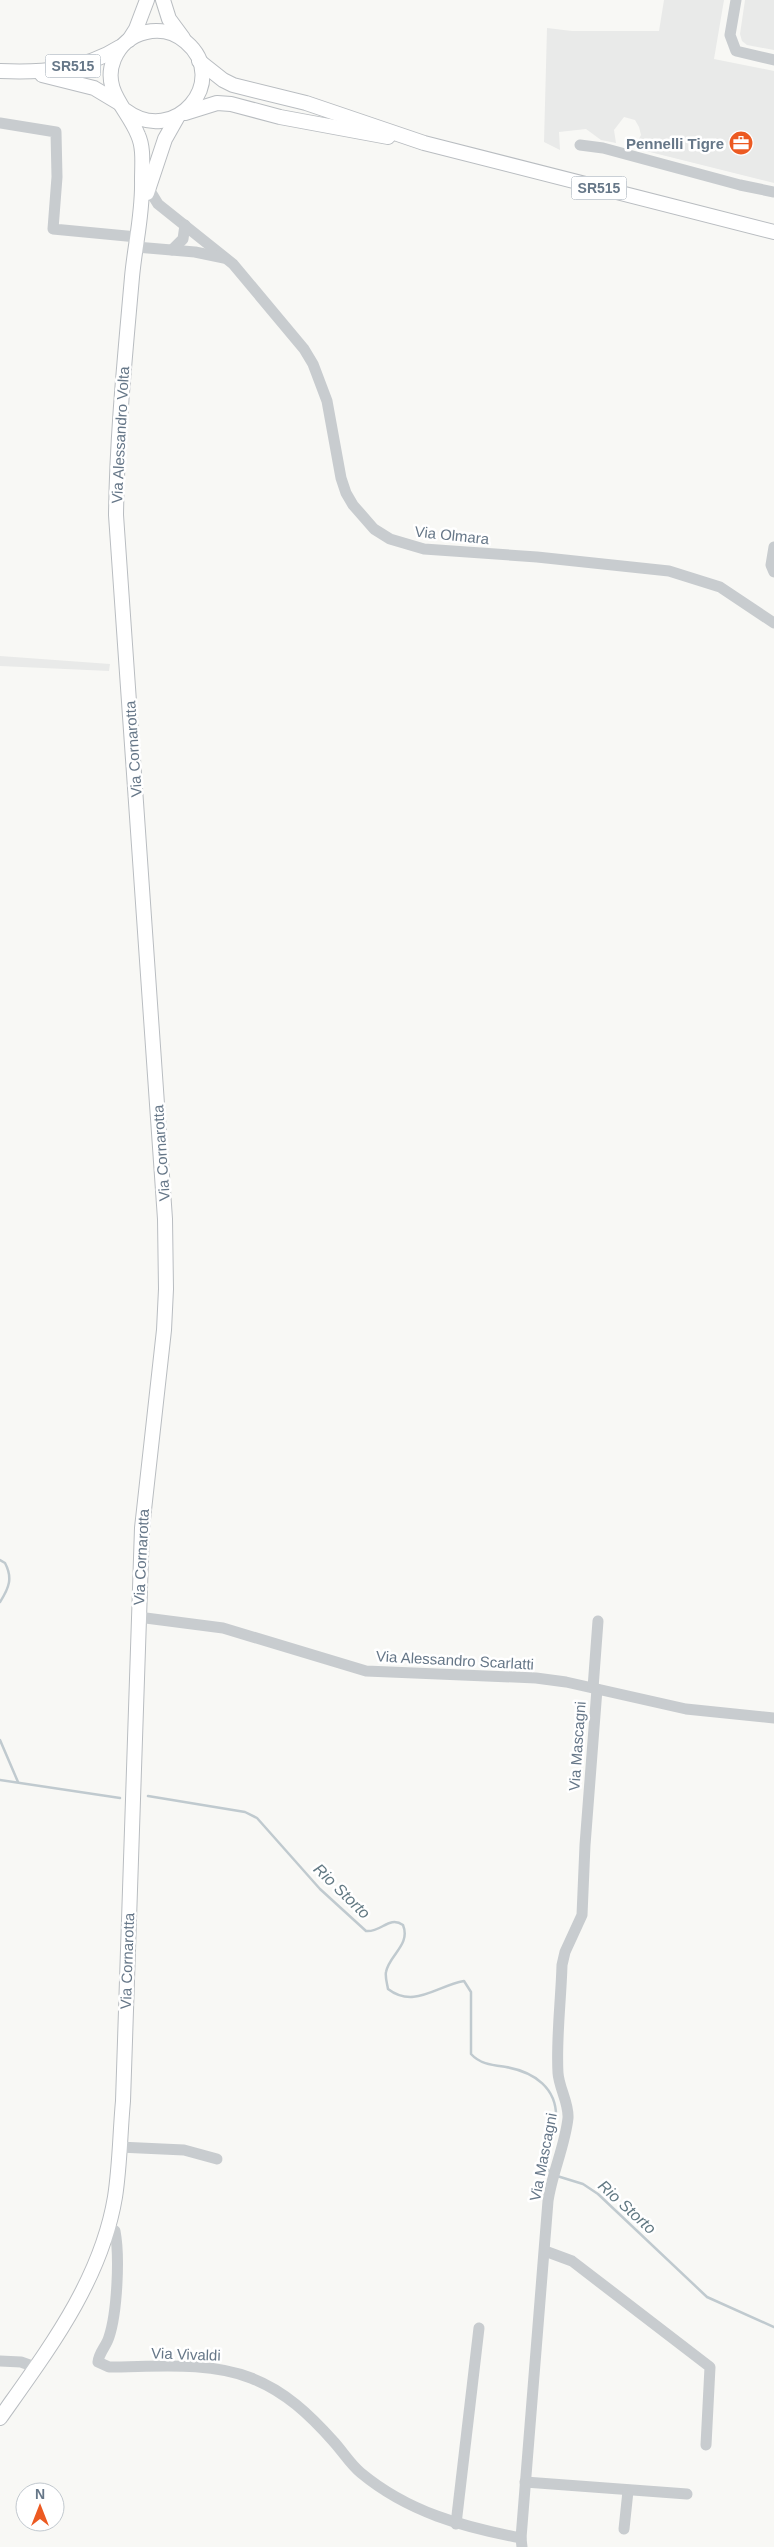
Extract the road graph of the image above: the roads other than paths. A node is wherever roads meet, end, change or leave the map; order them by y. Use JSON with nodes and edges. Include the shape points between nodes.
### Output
{"nodes":[{"id":1,"x":147,"y":0,"type":"edge"},
{"id":2,"x":163,"y":0,"type":"edge"},
{"id":3,"x":736,"y":0,"type":"edge"},
{"id":4,"x":186,"y":42,"type":"junction"},
{"id":5,"x":125,"y":43,"type":"junction"},
{"id":6,"x":774,"y":60,"type":"edge"},
{"id":7,"x":199,"y":61,"type":"junction"},
{"id":8,"x":0,"y":71,"type":"edge"},
{"id":9,"x":19,"y":72,"type":"junction"},
{"id":10,"x":123,"y":107,"type":"junction"},
{"id":11,"x":180,"y":115,"type":"junction"},
{"id":12,"x":0,"y":123,"type":"edge"},
{"id":13,"x":424,"y":142,"type":"junction"},
{"id":14,"x":580,"y":145,"type":"dead end"},
{"id":15,"x":150,"y":185,"type":"junction"},
{"id":16,"x":774,"y":192,"type":"edge"},
{"id":17,"x":143,"y":204,"type":"junction"},
{"id":18,"x":185,"y":225,"type":"junction"},
{"id":19,"x":774,"y":232,"type":"edge"},
{"id":20,"x":137,"y":242,"type":"junction"},
{"id":21,"x":172,"y":250,"type":"junction"},
{"id":22,"x":226,"y":258,"type":"junction"},
{"id":23,"x":774,"y":547,"type":"edge"},
{"id":24,"x":774,"y":572,"type":"edge"},
{"id":25,"x":774,"y":623,"type":"edge"},
{"id":26,"x":127,"y":666,"type":"joint"},
{"id":27,"x":138,"y":1617,"type":"junction"},
{"id":28,"x":598,"y":1621,"type":"dead end"},
{"id":29,"x":595,"y":1688,"type":"junction"},
{"id":30,"x":774,"y":1718,"type":"edge"},
{"id":31,"x":119,"y":2147,"type":"junction"},
{"id":32,"x":217,"y":2159,"type":"dead end"},
{"id":33,"x":108,"y":2226,"type":"junction"},
{"id":34,"x":545,"y":2251,"type":"junction"},
{"id":35,"x":478,"y":2328,"type":"dead end"},
{"id":36,"x":0,"y":2361,"type":"edge"},
{"id":37,"x":36,"y":2367,"type":"junction"},
{"id":38,"x":0,"y":2418,"type":"edge"},
{"id":39,"x":706,"y":2445,"type":"dead end"},
{"id":40,"x":525,"y":2482,"type":"junction"},
{"id":41,"x":628,"y":2491,"type":"junction"},
{"id":42,"x":687,"y":2494,"type":"dead end"},
{"id":43,"x":456,"y":2524,"type":"junction"},
{"id":44,"x":624,"y":2529,"type":"dead end"},
{"id":45,"x":521,"y":2542,"type":"edge"}],
"edges":[{"from":1,"to":5,"type":"main road","via":[[136,29]]},
{"from":2,"to":4,"type":"main road","via":[[169,19]]},
{"from":3,"to":6,"type":"street","via":[[730,35],[736,51]]},
{"from":4,"to":5,"type":"main road","via":[[173,34],[158,31],[142,33]]},
{"from":4,"to":7,"type":"main road"},
{"from":5,"to":9,"type":"main road","number":"SR515","via":[[106,56],[82,64]]},
{"from":5,"to":10,"type":"main road","via":[[114,59],[110,74],[113,90]]},
{"from":7,"to":11,"type":"main road","via":[[202,75],[200,90],[193,103]]},
{"from":7,"to":13,"type":"main road","number":"SR515","via":[[233,85],[306,103]]},
{"from":8,"to":9,"type":"main road","number":"SR515"},
{"from":9,"to":10,"type":"main road","number":"SR515","via":[[94,88]]},
{"from":10,"to":11,"type":"main road","via":[[139,118],[154,122]]},
{"from":10,"to":17,"type":"main road","name":"Via Alessandro Volta","via":[[139,136]]},
{"from":11,"to":13,"type":"main road","number":"SR515","via":[[217,103],[231,104],[347,131]]},
{"from":11,"to":15,"type":"main road","name":"Via Alessandro Volta","via":[[164,139]]},
{"from":12,"to":20,"type":"street","via":[[56,132],[53,229]]},
{"from":13,"to":19,"type":"main road","number":"SR515"},
{"from":14,"to":16,"type":"street"},
{"from":15,"to":17,"type":"main road","name":"Via Alessandro Volta"},
{"from":15,"to":18,"type":"street","name":"Via Olmara","via":[[158,204]]},
{"from":17,"to":20,"type":"main road","name":"Via Alessandro Volta"},
{"from":18,"to":21,"type":"street","via":[[183,239]]},
{"from":18,"to":22,"type":"street","name":"Via Olmara"},
{"from":20,"to":21,"type":"street"},
{"from":20,"to":26,"type":"main road","name":"Via Alessandro Volta","via":[[117,454],[116,515]]},
{"from":21,"to":22,"type":"street"},
{"from":22,"to":25,"type":"street","name":"Via Olmara","via":[[294,336],[313,364],[329,409],[341,478],[353,504],[374,529],[390,539],[424,550],[537,557],[669,571],[720,587]]},
{"from":23,"to":24,"type":"street","via":[[771,565]]},
{"from":26,"to":27,"type":"main road","name":"Via Cornarotta","via":[[166,1219],[164,1330],[142,1528]]},
{"from":27,"to":29,"type":"street","name":"Via Alessandro Scarlatti","via":[[223,1628],[366,1671],[536,1678]]},
{"from":27,"to":31,"type":"main road","name":"Via Cornarotta"},
{"from":28,"to":29,"type":"street","name":"Via Mascagni"},
{"from":29,"to":30,"type":"street","name":"Via Alessandro Scarlatti","via":[[686,1709]]},
{"from":29,"to":34,"type":"street","name":"Via Mascagni","via":[[582,1915],[562,1965],[558,2063],[568,2119],[553,2174]]},
{"from":31,"to":32,"type":"street","via":[[184,2150]]},
{"from":31,"to":33,"type":"main road","name":"Via Cornarotta","via":[[115,2197]]},
{"from":33,"to":37,"type":"main road","name":"Via Cornarotta","via":[[95,2266],[76,2306]]},
{"from":33,"to":43,"type":"street","name":"Via Vivaldi","via":[[115,2231],[118,2255],[112,2322],[98,2362],[108,2367],[222,2369],[252,2378],[301,2407],[360,2472],[385,2491]]},
{"from":34,"to":39,"type":"street","via":[[572,2261],[710,2367]]},
{"from":34,"to":40,"type":"street","name":"Via Mascagni"},
{"from":35,"to":43,"type":"street"},
{"from":36,"to":37,"type":"street"},
{"from":37,"to":38,"type":"main road","name":"Via Cornarotta"},
{"from":40,"to":41,"type":"street"},
{"from":40,"to":45,"type":"street","name":"Via Mascagni"},
{"from":41,"to":42,"type":"street"},
{"from":41,"to":44,"type":"street"},
{"from":43,"to":45,"type":"street","name":"Via Vivaldi"}]}
